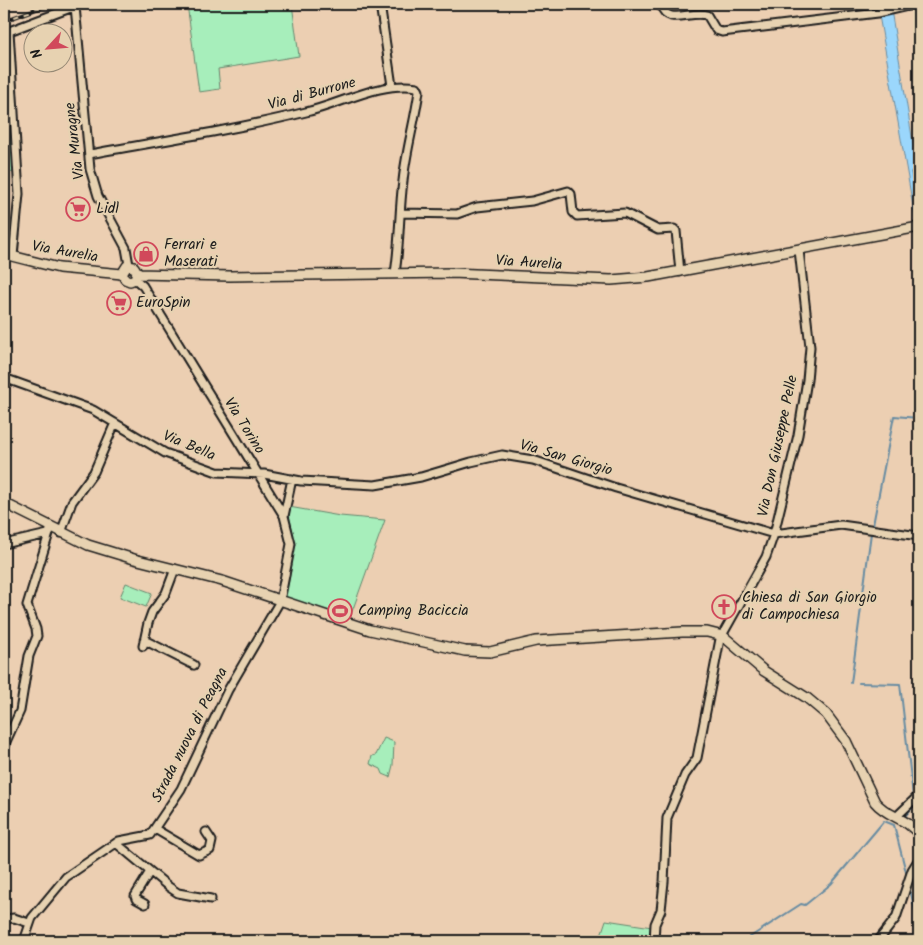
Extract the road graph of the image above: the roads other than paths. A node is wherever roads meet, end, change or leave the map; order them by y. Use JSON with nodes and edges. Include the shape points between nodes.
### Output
{"nodes":[{"id":1,"x":380,"y":4,"type":"edge"},
{"id":2,"x":660,"y":4,"type":"edge"},
{"id":3,"x":917,"y":4,"type":"edge"},
{"id":4,"x":78,"y":5,"type":"edge"},
{"id":5,"x":6,"y":32,"type":"edge"},
{"id":6,"x":392,"y":86,"type":"junction"},
{"id":7,"x":89,"y":154,"type":"junction"},
{"id":8,"x":402,"y":213,"type":"junction"},
{"id":9,"x":917,"y":227,"type":"edge"},
{"id":10,"x":799,"y":250,"type":"junction"},
{"id":11,"x":8,"y":255,"type":"edge"},
{"id":12,"x":129,"y":265,"type":"junction"},
{"id":13,"x":680,"y":272,"type":"junction"},
{"id":14,"x":395,"y":273,"type":"junction"},
{"id":15,"x":122,"y":274,"type":"junction"},
{"id":16,"x":136,"y":276,"type":"junction"},
{"id":17,"x":4,"y":378,"type":"edge"},
{"id":18,"x":115,"y":423,"type":"junction"},
{"id":19,"x":258,"y":474,"type":"junction"},
{"id":20,"x":292,"y":479,"type":"junction"},
{"id":21,"x":4,"y":503,"type":"edge"},
{"id":22,"x":284,"y":516,"type":"junction"},
{"id":23,"x":49,"y":530,"type":"junction"},
{"id":24,"x":61,"y":533,"type":"junction"},
{"id":25,"x":774,"y":534,"type":"junction"},
{"id":26,"x":919,"y":536,"type":"edge"},
{"id":27,"x":4,"y":544,"type":"edge"},
{"id":28,"x":175,"y":569,"type":"junction"},
{"id":29,"x":280,"y":601,"type":"junction"},
{"id":30,"x":723,"y":636,"type":"junction"},
{"id":31,"x":194,"y":665,"type":"dead end"},
{"id":32,"x":4,"y":746,"type":"edge"},
{"id":33,"x":919,"y":796,"type":"edge"},
{"id":34,"x":896,"y":817,"type":"junction"},
{"id":35,"x":155,"y":829,"type":"junction"},
{"id":36,"x":206,"y":832,"type":"dead end"},
{"id":37,"x":919,"y":835,"type":"edge"},
{"id":38,"x":116,"y":843,"type":"junction"},
{"id":39,"x":919,"y":859,"type":"edge"},
{"id":40,"x":149,"y":873,"type":"junction"},
{"id":41,"x":211,"y":899,"type":"dead end"},
{"id":42,"x":145,"y":904,"type":"dead end"},
{"id":43,"x":4,"y":919,"type":"edge"},
{"id":44,"x":29,"y":923,"type":"junction"},
{"id":45,"x":24,"y":941,"type":"edge"},
{"id":46,"x":654,"y":941,"type":"edge"},
{"id":47,"x":878,"y":941,"type":"edge"}],
"edges":[{"from":1,"to":6,"type":"street"},
{"from":2,"to":3,"type":"street","via":[[663,12],[671,17],[707,15],[716,30],[722,32],[878,13]]},
{"from":4,"to":5,"type":"street"},
{"from":4,"to":7,"type":"street","name":"Via Muragne"},
{"from":5,"to":11,"type":"street","via":[[19,194]]},
{"from":6,"to":7,"type":"street","name":"Via di Burrone","via":[[333,106],[228,130]]},
{"from":6,"to":8,"type":"street","name":"Via di Burrone","via":[[415,86],[419,91],[402,182]]},
{"from":7,"to":12,"type":"street","name":"Via Muragne","via":[[94,185],[126,248]]},
{"from":8,"to":13,"type":"street","via":[[457,214],[477,207],[532,201],[570,192],[577,216],[625,213],[658,230],[676,231]]},
{"from":8,"to":14,"type":"street","name":"Via di Burrone"},
{"from":9,"to":10,"type":"main road","name":"Via Aurelia"},
{"from":10,"to":13,"type":"main road","name":"Via Aurelia"},
{"from":10,"to":25,"type":"street","name":"Via Don Giuseppe Pelle","via":[[809,324],[807,380],[798,435]]},
{"from":11,"to":15,"type":"main road","name":"Via Aurelia","via":[[59,268]]},
{"from":12,"to":15,"type":"main road"},
{"from":12,"to":16,"type":"main road","via":[[136,269]]},
{"from":13,"to":14,"type":"main road","name":"Via Aurelia","via":[[611,280]]},
{"from":14,"to":16,"type":"main road","name":"Via Aurelia"},
{"from":15,"to":16,"type":"main road","name":"Via Aurelia","via":[[127,280]]},
{"from":16,"to":19,"type":"street","name":"Via Torino"},
{"from":17,"to":18,"type":"street","name":"Via Bella","via":[[93,410]]},
{"from":18,"to":19,"type":"street","name":"Via Bella","via":[[165,453],[199,467],[233,474]]},
{"from":18,"to":24,"type":"street","via":[[94,472],[72,502]]},
{"from":19,"to":20,"type":"street","name":"Via San Giorgio"},
{"from":19,"to":22,"type":"street","name":"Via Torino"},
{"from":20,"to":22,"type":"street"},
{"from":20,"to":25,"type":"street","name":"Via San Giorgio","via":[[375,485],[421,477],[502,455],[533,460]]},
{"from":21,"to":23,"type":"main road"},
{"from":22,"to":29,"type":"street","name":"Via Torino","via":[[291,544]]},
{"from":23,"to":24,"type":"main road"},
{"from":23,"to":27,"type":"street"},
{"from":23,"to":32,"type":"street","via":[[27,605],[37,636],[20,711]]},
{"from":24,"to":28,"type":"main road","via":[[88,545]]},
{"from":25,"to":26,"type":"street","via":[[841,525]]},
{"from":25,"to":30,"type":"street","name":"Via Don Giuseppe Pelle","via":[[766,557]]},
{"from":28,"to":29,"type":"main road","via":[[222,580]]},
{"from":28,"to":31,"type":"street","via":[[162,600],[152,612],[144,643]]},
{"from":29,"to":30,"type":"main road","via":[[370,630],[484,653],[536,640],[682,632],[708,632]]},
{"from":29,"to":35,"type":"street","name":"Strada nuova di Peagna","via":[[228,690],[181,789]]},
{"from":30,"to":34,"type":"main road","via":[[764,671],[826,714],[846,741],[874,802],[881,810]]},
{"from":30,"to":46,"type":"street","name":"Via Don Giuseppe Pelle","via":[[697,758],[685,774],[667,818],[664,882]]},
{"from":33,"to":34,"type":"street"},
{"from":34,"to":37,"type":"main road","via":[[912,826]]},
{"from":35,"to":36,"type":"street","via":[[199,855],[210,850],[212,841]]},
{"from":35,"to":38,"type":"street","via":[[144,838]]},
{"from":38,"to":40,"type":"street"},
{"from":38,"to":44,"type":"street","via":[[71,873]]},
{"from":39,"to":47,"type":"street","via":[[912,870],[896,918]]},
{"from":40,"to":41,"type":"street","via":[[178,893]]},
{"from":40,"to":42,"type":"street","via":[[135,896]]},
{"from":43,"to":44,"type":"street","via":[[14,918]]},
{"from":44,"to":45,"type":"street"}]}
